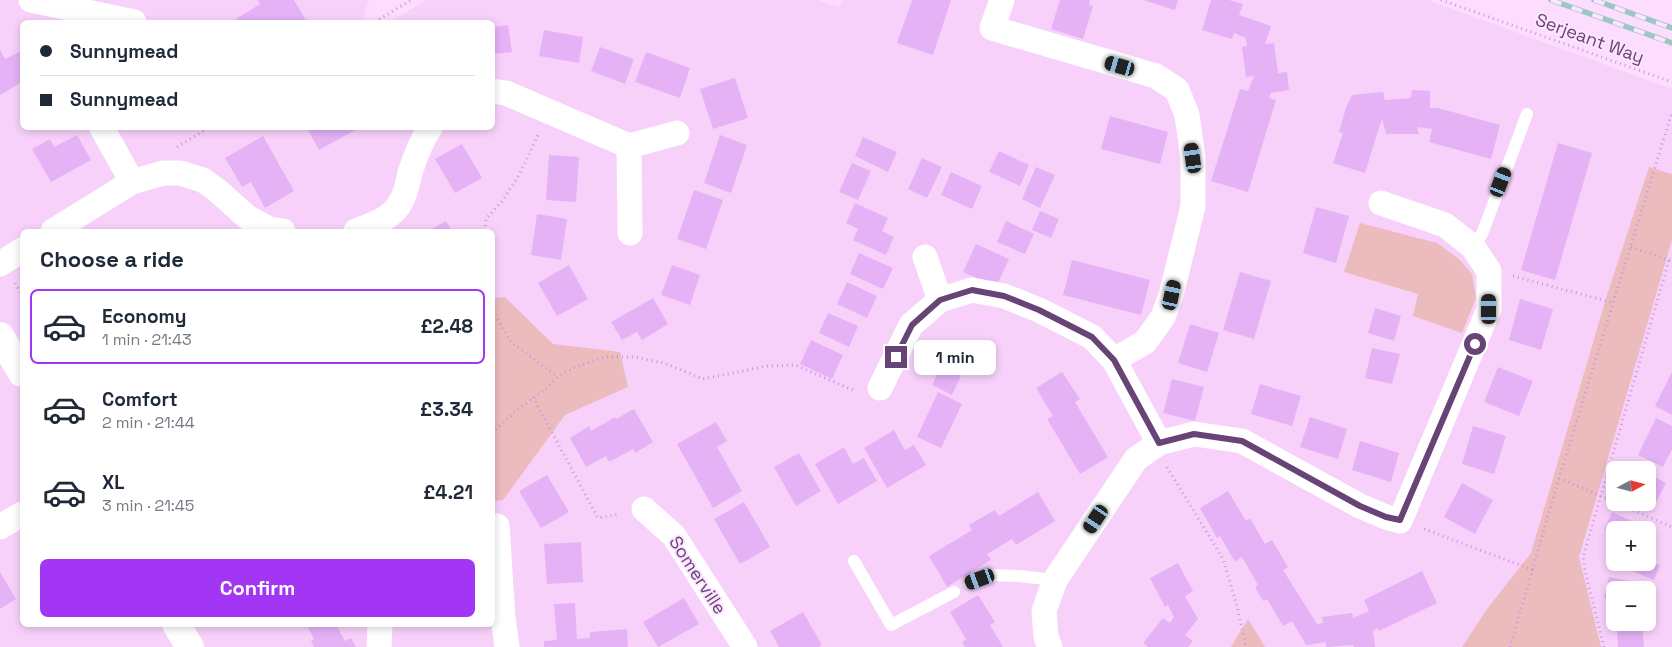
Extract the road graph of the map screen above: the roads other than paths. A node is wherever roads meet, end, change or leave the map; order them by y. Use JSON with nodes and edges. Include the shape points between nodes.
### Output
{"nodes":[{"id":1,"x":32,"y":0,"type":"edge"},
{"id":2,"x":1002,"y":0,"type":"edge"},
{"id":3,"x":94,"y":19,"type":"edge"},
{"id":4,"x":107,"y":20,"type":"edge"},
{"id":5,"x":495,"y":92,"type":"edge"},
{"id":6,"x":1527,"y":114,"type":"dead end"},
{"id":7,"x":103,"y":130,"type":"edge"},
{"id":8,"x":429,"y":130,"type":"edge"},
{"id":9,"x":677,"y":133,"type":"dead end"},
{"id":10,"x":629,"y":146,"type":"junction"},
{"id":11,"x":132,"y":182,"type":"junction"},
{"id":12,"x":1381,"y":203,"type":"dead end"},
{"id":13,"x":56,"y":229,"type":"edge"},
{"id":14,"x":269,"y":229,"type":"edge"},
{"id":15,"x":361,"y":229,"type":"edge"},
{"id":16,"x":630,"y":233,"type":"dead end"},
{"id":17,"x":1473,"y":247,"type":"junction"},
{"id":18,"x":20,"y":251,"type":"edge"},
{"id":19,"x":925,"y":257,"type":"dead end"},
{"id":20,"x":0,"y":264,"type":"edge"},
{"id":21,"x":940,"y":300,"type":"junction"},
{"id":22,"x":0,"y":336,"type":"edge"},
{"id":23,"x":1114,"y":360,"type":"junction"},
{"id":24,"x":20,"y":370,"type":"edge"},
{"id":25,"x":880,"y":388,"type":"road end"},
{"id":26,"x":1159,"y":443,"type":"junction"},
{"id":27,"x":644,"y":509,"type":"road end"},
{"id":28,"x":20,"y":515,"type":"edge"},
{"id":29,"x":497,"y":526,"type":"dead end"},
{"id":30,"x":0,"y":527,"type":"edge"},
{"id":31,"x":854,"y":561,"type":"dead end"},
{"id":32,"x":1055,"y":580,"type":"junction"},
{"id":33,"x":969,"y":583,"type":"dead end"},
{"id":34,"x":954,"y":592,"type":"dead end"},
{"id":35,"x":498,"y":615,"type":"edge"},
{"id":36,"x":178,"y":627,"type":"edge"},
{"id":37,"x":380,"y":627,"type":"edge"},
{"id":38,"x":190,"y":647,"type":"edge"},
{"id":39,"x":379,"y":647,"type":"edge"},
{"id":40,"x":507,"y":647,"type":"edge"},
{"id":41,"x":744,"y":647,"type":"edge"},
{"id":42,"x":1050,"y":647,"type":"edge"}],
"edges":[{"from":1,"to":3,"type":"street"},
{"from":2,"to":23,"type":"street","via":[[992,28],[1156,76],[1177,90],[1186,115],[1193,158],[1193,206],[1172,295],[1163,317],[1145,342]]},
{"from":3,"to":4,"type":"street"},
{"from":5,"to":10,"type":"street","via":[[506,93]]},
{"from":6,"to":17,"type":"lane","via":[[1482,234]]},
{"from":7,"to":11,"type":"street"},
{"from":8,"to":15,"type":"street","via":[[406,192],[396,209],[377,223]]},
{"from":9,"to":10,"type":"street"},
{"from":10,"to":16,"type":"street"},
{"from":11,"to":13,"type":"street"},
{"from":11,"to":14,"type":"street","via":[[163,173],[180,173],[203,180],[247,217]]},
{"from":12,"to":17,"type":"street","via":[[1445,224]]},
{"from":17,"to":26,"type":"street","via":[[1490,271],[1489,309],[1400,520],[1360,506],[1242,441],[1194,434]]},
{"from":18,"to":20,"type":"street"},
{"from":19,"to":21,"type":"street"},
{"from":21,"to":23,"type":"street","via":[[972,290],[1004,296],[1092,337]]},
{"from":21,"to":25,"type":"street","via":[[912,325]]},
{"from":22,"to":24,"type":"street"},
{"from":23,"to":26,"type":"street"},
{"from":26,"to":32,"type":"street","via":[[1136,459]]},
{"from":27,"to":41,"type":"street","name":"Somerville","via":[[674,536]]},
{"from":28,"to":30,"type":"street"},
{"from":29,"to":35,"type":"street"},
{"from":31,"to":34,"type":"lane","via":[[891,625]]},
{"from":32,"to":33,"type":"lane","via":[[990,575]]},
{"from":32,"to":42,"type":"street","via":[[1044,611]]},
{"from":35,"to":40,"type":"street"},
{"from":36,"to":38,"type":"street"},
{"from":37,"to":39,"type":"street"}]}
